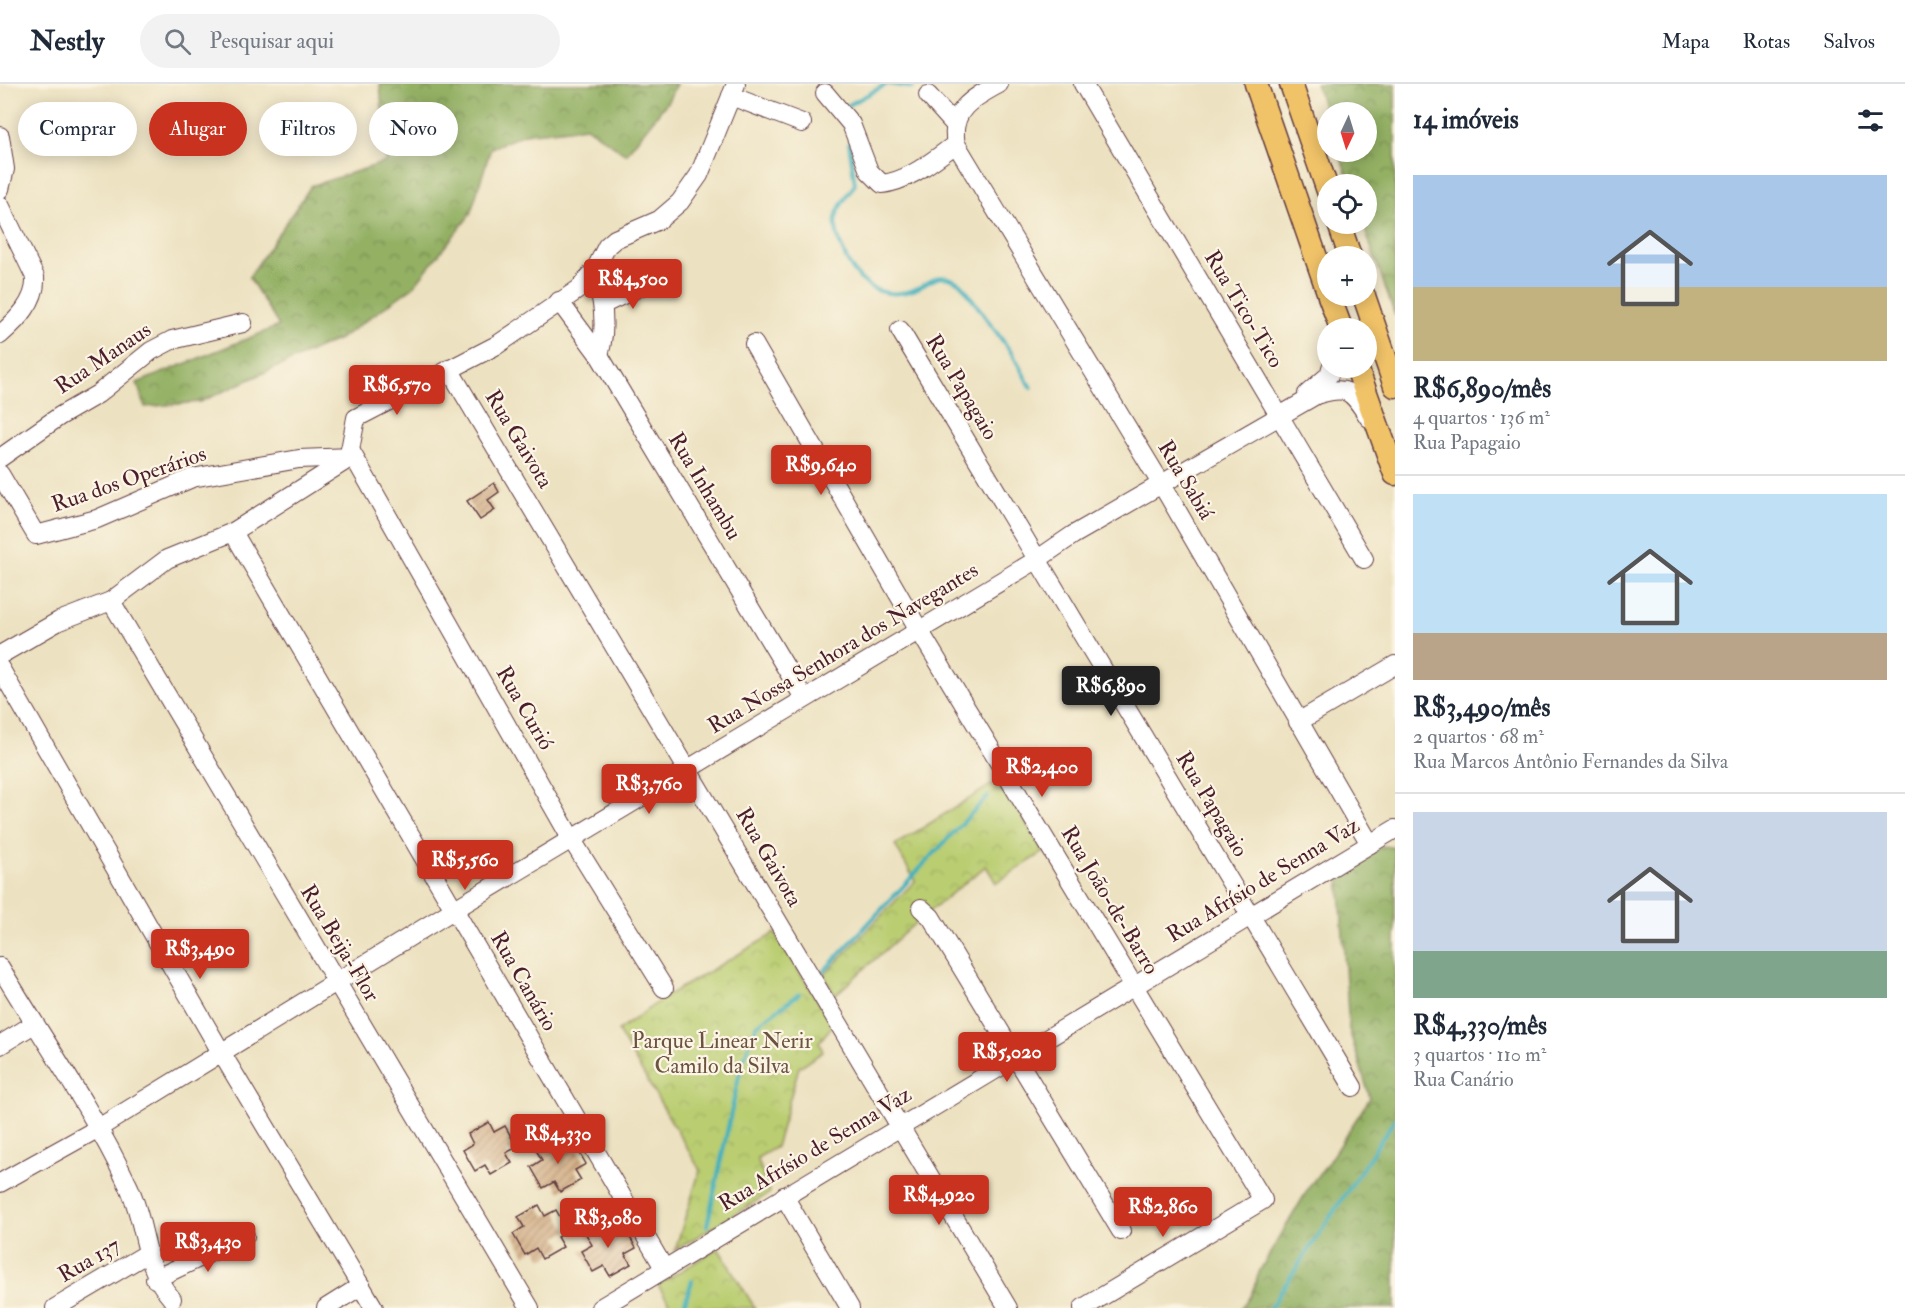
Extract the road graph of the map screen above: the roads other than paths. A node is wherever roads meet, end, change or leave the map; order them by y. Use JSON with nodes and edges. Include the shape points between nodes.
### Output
{"nodes":[{"id":1,"x":999,"y":84,"type":"edge"},
{"id":2,"x":1083,"y":84,"type":"edge"},
{"id":3,"x":1256,"y":84,"type":"edge"},
{"id":4,"x":1291,"y":84,"type":"edge"},
{"id":5,"x":733,"y":90,"type":"edge"},
{"id":6,"x":825,"y":93,"type":"dead end"},
{"id":7,"x":928,"y":95,"type":"dead end"},
{"id":8,"x":802,"y":123,"type":"dead end"},
{"id":9,"x":955,"y":125,"type":"junction"},
{"id":10,"x":0,"y":136,"type":"edge"},
{"id":11,"x":956,"y":144,"type":"junction"},
{"id":12,"x":1322,"y":174,"type":"edge"},
{"id":13,"x":0,"y":189,"type":"edge"},
{"id":14,"x":0,"y":205,"type":"edge"},
{"id":15,"x":1317,"y":261,"type":"edge"},
{"id":16,"x":595,"y":270,"type":"junction"},
{"id":17,"x":648,"y":283,"type":"dead end"},
{"id":18,"x":559,"y":302,"type":"junction"},
{"id":19,"x":604,"y":304,"type":"junction"},
{"id":20,"x":1367,"y":306,"type":"edge"},
{"id":21,"x":243,"y":323,"type":"dead end"},
{"id":22,"x":900,"y":330,"type":"dead end"},
{"id":23,"x":0,"y":335,"type":"edge"},
{"id":24,"x":754,"y":344,"type":"dead end"},
{"id":25,"x":599,"y":355,"type":"junction"},
{"id":26,"x":449,"y":369,"type":"junction"},
{"id":27,"x":1324,"y":378,"type":"edge"},
{"id":28,"x":1361,"y":378,"type":"edge"},
{"id":29,"x":1395,"y":387,"type":"edge"},
{"id":30,"x":1280,"y":416,"type":"junction"},
{"id":31,"x":1383,"y":439,"type":"junction"},
{"id":32,"x":351,"y":453,"type":"junction"},
{"id":33,"x":0,"y":458,"type":"edge"},
{"id":34,"x":0,"y":474,"type":"edge"},
{"id":35,"x":1395,"y":474,"type":"edge"},
{"id":36,"x":1161,"y":485,"type":"junction"},
{"id":37,"x":233,"y":532,"type":"junction"},
{"id":38,"x":1038,"y":559,"type":"junction"},
{"id":39,"x":1364,"y":559,"type":"dead end"},
{"id":40,"x":111,"y":601,"type":"junction"},
{"id":41,"x":919,"y":630,"type":"junction"},
{"id":42,"x":0,"y":655,"type":"edge"},
{"id":43,"x":1395,"y":665,"type":"edge"},
{"id":44,"x":0,"y":668,"type":"edge"},
{"id":45,"x":804,"y":698,"type":"junction"},
{"id":46,"x":1298,"y":722,"type":"junction"},
{"id":47,"x":690,"y":769,"type":"junction"},
{"id":48,"x":1395,"y":829,"type":"edge"},
{"id":49,"x":572,"y":840,"type":"junction"},
{"id":50,"x":1370,"y":844,"type":"junction"},
{"id":51,"x":455,"y":909,"type":"junction"},
{"id":52,"x":926,"y":913,"type":"dead end"},
{"id":53,"x":1250,"y":915,"type":"junction"},
{"id":54,"x":0,"y":967,"type":"edge"},
{"id":55,"x":336,"y":984,"type":"junction"},
{"id":56,"x":1134,"y":985,"type":"junction"},
{"id":57,"x":664,"y":988,"type":"dead end"},
{"id":58,"x":34,"y":1024,"type":"junction"},
{"id":59,"x":0,"y":1045,"type":"edge"},
{"id":60,"x":221,"y":1052,"type":"junction"},
{"id":61,"x":1015,"y":1057,"type":"junction"},
{"id":62,"x":1353,"y":1087,"type":"dead end"},
{"id":63,"x":900,"y":1126,"type":"junction"},
{"id":64,"x":97,"y":1129,"type":"junction"},
{"id":65,"x":0,"y":1183,"type":"edge"},
{"id":66,"x":783,"y":1196,"type":"junction"},
{"id":67,"x":1121,"y":1231,"type":"dead end"},
{"id":68,"x":245,"y":1236,"type":"dead end"},
{"id":69,"x":148,"y":1253,"type":"junction"},
{"id":70,"x":664,"y":1268,"type":"junction"},
{"id":71,"x":155,"y":1279,"type":"junction"},
{"id":72,"x":361,"y":1286,"type":"junction"},
{"id":73,"x":172,"y":1299,"type":"dead end"},
{"id":74,"x":55,"y":1308,"type":"edge"},
{"id":75,"x":326,"y":1308,"type":"edge"},
{"id":76,"x":374,"y":1308,"type":"edge"},
{"id":77,"x":530,"y":1308,"type":"edge"},
{"id":78,"x":600,"y":1308,"type":"edge"},
{"id":79,"x":850,"y":1308,"type":"edge"},
{"id":80,"x":1008,"y":1308,"type":"edge"},
{"id":81,"x":1083,"y":1308,"type":"edge"}],
"edges":[{"from":1,"to":9,"type":"street","via":[[963,106]]},
{"from":2,"to":30,"type":"street","name":"Rua Tico-Tico"},
{"from":3,"to":15,"type":"main road"},
{"from":4,"to":12,"type":"main road"},
{"from":5,"to":8,"type":"street"},
{"from":5,"to":16,"type":"street","via":[[693,187],[659,220],[615,239]]},
{"from":6,"to":11,"type":"street","via":[[851,124],[869,171],[882,184],[907,177]]},
{"from":7,"to":9,"type":"street"},
{"from":9,"to":11,"type":"street"},
{"from":10,"to":13,"type":"street","via":[[5,170]]},
{"from":11,"to":36,"type":"street","name":"Rua Sabiá"},
{"from":14,"to":23,"type":"street","via":[[35,277],[36,289],[30,303]]},
{"from":16,"to":18,"type":"street","via":[[579,289]]},
{"from":16,"to":19,"type":"street"},
{"from":17,"to":19,"type":"street"},
{"from":18,"to":25,"type":"street","name":"Rua Inhambu"},
{"from":18,"to":26,"type":"street","via":[[497,345]]},
{"from":19,"to":25,"type":"street"},
{"from":20,"to":29,"type":"main road"},
{"from":21,"to":33,"type":"street","name":"Rua Manaus","via":[[172,340],[151,351],[98,394]]},
{"from":22,"to":38,"type":"street","name":"Rua Papagaio"},
{"from":24,"to":41,"type":"street","name":"Rua João-de-Barro"},
{"from":25,"to":45,"type":"street","name":"Rua Inhambu"},
{"from":26,"to":32,"type":"street","via":[[356,418]]},
{"from":26,"to":47,"type":"street","name":"Rua Gaivota"},
{"from":27,"to":30,"type":"street","name":"Rua Nossa Senhora dos Navegantes"},
{"from":28,"to":31,"type":"main road"},
{"from":30,"to":31,"type":"street","name":"Rua Nossa Senhora dos Navegantes","via":[[1316,395],[1338,388],[1347,390]]},
{"from":30,"to":36,"type":"street","name":"Rua Nossa Senhora dos Navegantes"},
{"from":30,"to":39,"type":"street","name":"Rua Tico-Tico"},
{"from":31,"to":35,"type":"main road"},
{"from":32,"to":34,"type":"street","name":"Rua dos Operários","via":[[192,478],[97,519],[36,535]]},
{"from":32,"to":37,"type":"street"},
{"from":32,"to":49,"type":"street","name":"Rua Curió"},
{"from":36,"to":38,"type":"street","name":"Rua Nossa Senhora dos Navegantes","via":[[1072,535]]},
{"from":36,"to":46,"type":"street","name":"Rua Sabiá"},
{"from":37,"to":40,"type":"street","via":[[167,559]]},
{"from":37,"to":51,"type":"street","name":"Rua Canário"},
{"from":38,"to":41,"type":"street","name":"Rua Nossa Senhora dos Navegantes"},
{"from":38,"to":53,"type":"street","name":"Rua Papagaio"},
{"from":40,"to":42,"type":"street","via":[[59,621]]},
{"from":40,"to":55,"type":"street","name":"Rua Beija-Flor"},
{"from":41,"to":45,"type":"street","name":"Rua Nossa Senhora dos Navegantes"},
{"from":41,"to":56,"type":"street","name":"Rua João-de-Barro"},
{"from":43,"to":46,"type":"street"},
{"from":44,"to":60,"type":"street"},
{"from":45,"to":47,"type":"street","name":"Rua Nossa Senhora dos Navegantes"},
{"from":46,"to":50,"type":"street","name":"Rua Sabiá"},
{"from":47,"to":49,"type":"street","name":"Rua Nossa Senhora dos Navegantes"},
{"from":47,"to":63,"type":"street","name":"Rua Gaivota"},
{"from":48,"to":50,"type":"street","name":"Rua Afrísio de Senna Vaz"},
{"from":49,"to":51,"type":"street","name":"Rua Nossa Senhora dos Navegantes"},
{"from":49,"to":57,"type":"street","name":"Rua Curió"},
{"from":50,"to":53,"type":"street","name":"Rua Afrísio de Senna Vaz"},
{"from":51,"to":55,"type":"street","name":"Rua Nossa Senhora dos Navegantes"},
{"from":51,"to":70,"type":"street","name":"Rua Canário"},
{"from":52,"to":61,"type":"street"},
{"from":53,"to":56,"type":"street","name":"Rua Afrísio de Senna Vaz"},
{"from":53,"to":62,"type":"street","name":"Rua Papagaio"},
{"from":54,"to":58,"type":"street"},
{"from":55,"to":60,"type":"street","name":"Rua Nossa Senhora dos Navegantes"},
{"from":55,"to":77,"type":"street","name":"Rua Beija-Flor"},
{"from":56,"to":61,"type":"street","name":"Rua Afrísio de Senna Vaz"},
{"from":56,"to":81,"type":"street","name":"Rua João-de-Barro","via":[[1263,1200]]},
{"from":58,"to":59,"type":"street"},
{"from":58,"to":64,"type":"street"},
{"from":60,"to":64,"type":"street","name":"Rua Nossa Senhora dos Navegantes"},
{"from":60,"to":72,"type":"street"},
{"from":61,"to":63,"type":"street","name":"Rua Afrísio de Senna Vaz"},
{"from":61,"to":67,"type":"street"},
{"from":63,"to":66,"type":"street","name":"Rua Afrísio de Senna Vaz"},
{"from":63,"to":80,"type":"street","name":"Rua Gaivota"},
{"from":64,"to":65,"type":"street","name":"Rua Nossa Senhora dos Navegantes"},
{"from":64,"to":69,"type":"street","via":[[129,1187]]},
{"from":66,"to":70,"type":"street","name":"Rua Afrísio de Senna Vaz"},
{"from":66,"to":79,"type":"street"},
{"from":68,"to":71,"type":"street"},
{"from":69,"to":71,"type":"street"},
{"from":69,"to":74,"type":"street","name":"Rua 137"},
{"from":70,"to":78,"type":"street","name":"Rua Afrísio de Senna Vaz"},
{"from":71,"to":73,"type":"street"},
{"from":72,"to":75,"type":"street"},
{"from":72,"to":76,"type":"street"}]}
